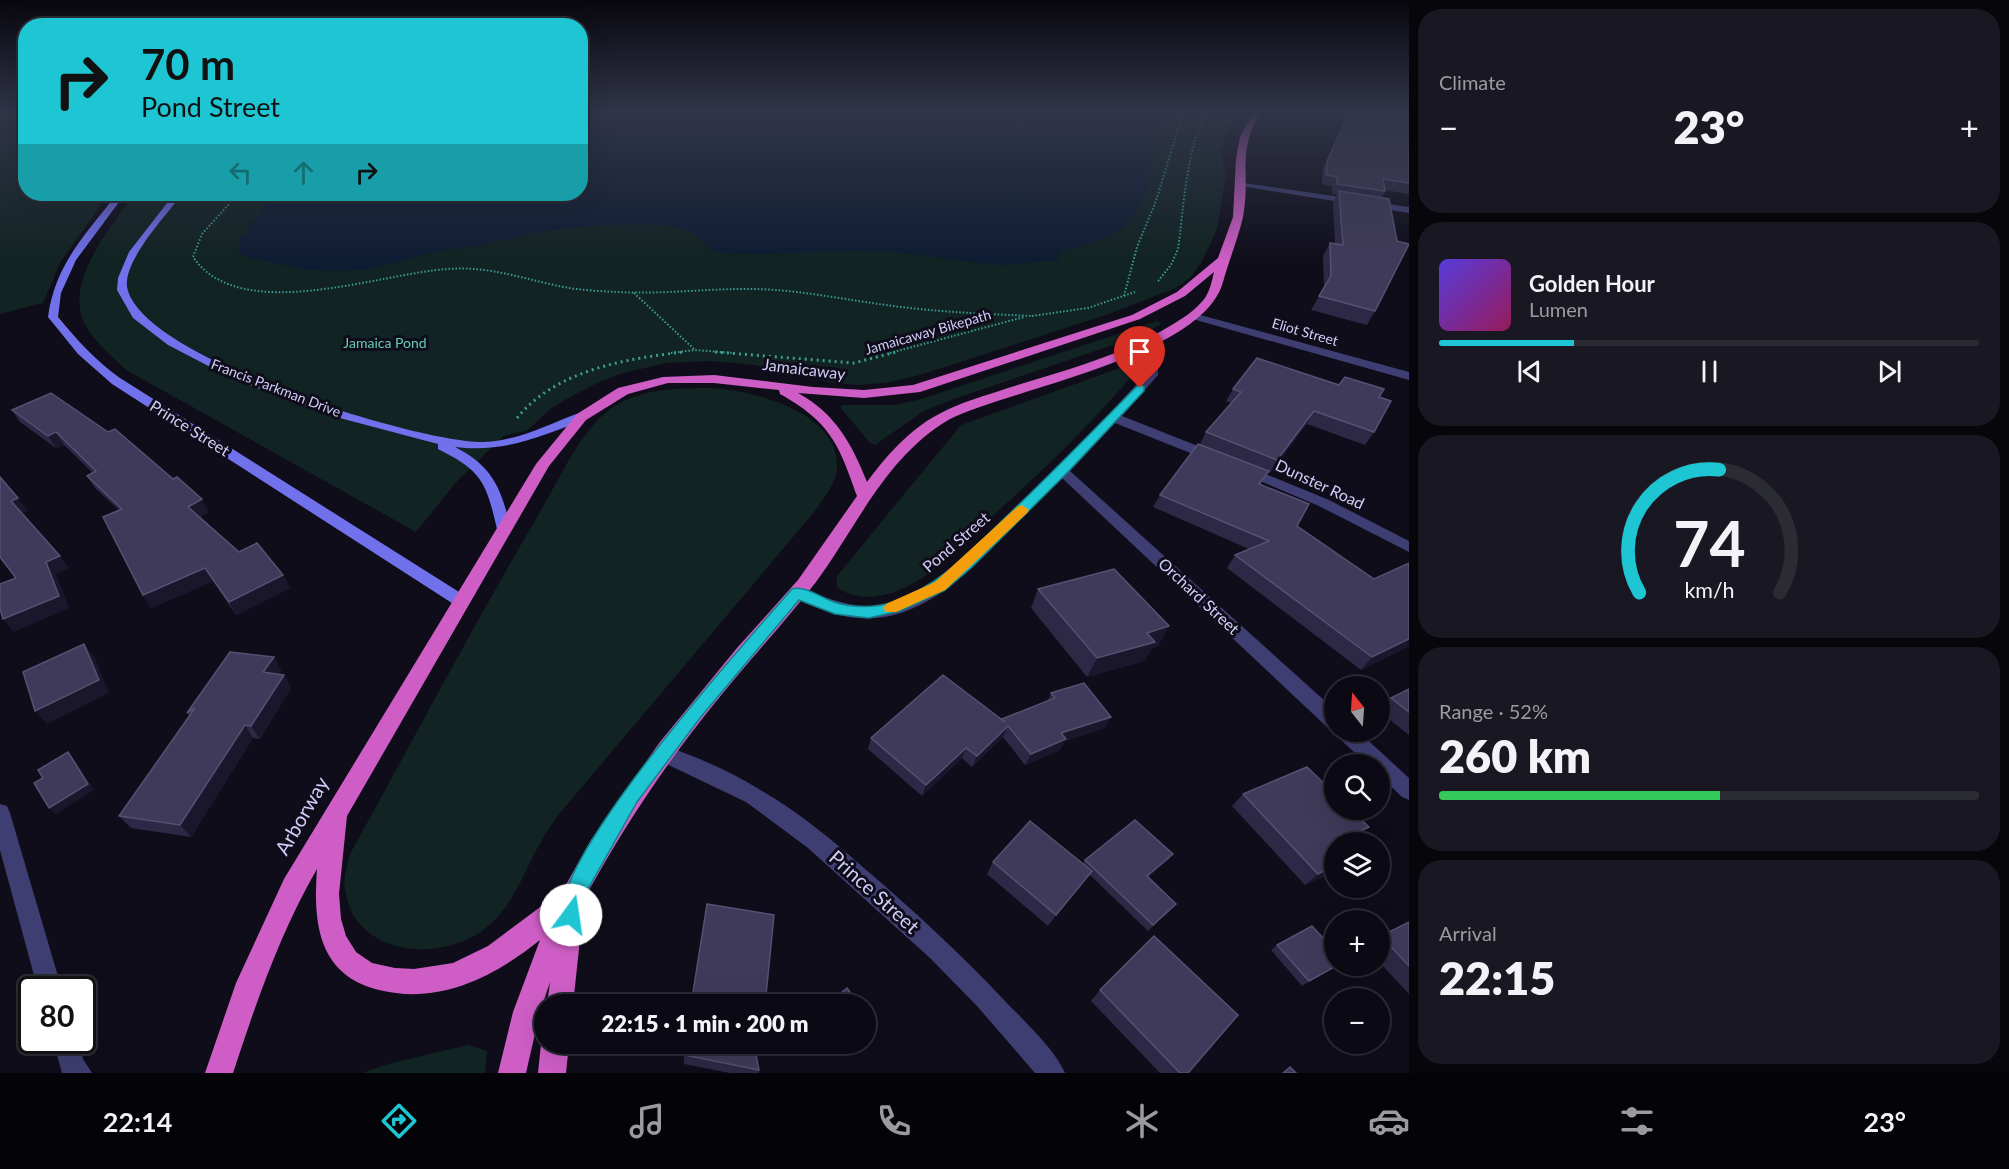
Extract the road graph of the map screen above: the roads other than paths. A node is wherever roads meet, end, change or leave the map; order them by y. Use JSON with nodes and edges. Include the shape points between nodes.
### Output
{"nodes":[{"id":1,"x":1241,"y":161,"type":"edge"},
{"id":2,"x":1240,"y":184,"type":"junction"},
{"id":3,"x":116,"y":201,"type":"edge"},
{"id":4,"x":173,"y":201,"type":"edge"},
{"id":5,"x":1409,"y":210,"type":"edge"},
{"id":6,"x":1222,"y":260,"type":"junction"},
{"id":7,"x":1193,"y":316,"type":"junction"},
{"id":8,"x":1144,"y":345,"type":"junction"},
{"id":9,"x":1409,"y":376,"type":"edge"},
{"id":10,"x":771,"y":385,"type":"junction"},
{"id":11,"x":583,"y":416,"type":"junction"},
{"id":12,"x":1114,"y":418,"type":"junction"},
{"id":13,"x":426,"y":439,"type":"junction"},
{"id":14,"x":1062,"y":471,"type":"junction"},
{"id":15,"x":865,"y":498,"type":"junction"},
{"id":16,"x":504,"y":529,"type":"junction"},
{"id":17,"x":1409,"y":547,"type":"edge"},
{"id":18,"x":797,"y":593,"type":"junction"},
{"id":19,"x":461,"y":601,"type":"junction"},
{"id":20,"x":1324,"y":712,"type":"edge"},
{"id":21,"x":1357,"y":742,"type":"edge"},
{"id":22,"x":663,"y":753,"type":"junction"},
{"id":23,"x":1409,"y":791,"type":"edge"},
{"id":24,"x":340,"y":804,"type":"junction"},
{"id":25,"x":0,"y":813,"type":"edge"},
{"id":26,"x":573,"y":896,"type":"junction"},
{"id":27,"x":46,"y":976,"type":"edge"},
{"id":28,"x":561,"y":994,"type":"edge"},
{"id":29,"x":69,"y":1054,"type":"edge"},
{"id":30,"x":554,"y":1054,"type":"edge"},
{"id":31,"x":79,"y":1073,"type":"edge"},
{"id":32,"x":219,"y":1073,"type":"edge"},
{"id":33,"x":512,"y":1073,"type":"edge"},
{"id":34,"x":552,"y":1073,"type":"edge"},
{"id":35,"x":1052,"y":1073,"type":"edge"}],
"edges":[{"from":1,"to":2,"type":"highway"},
{"from":2,"to":5,"type":"street"},
{"from":2,"to":6,"type":"highway","via":[[1238,218]]},
{"from":3,"to":19,"type":"main road","name":"Prince Street","via":[[71,260],[56,293],[52,317],[69,338],[97,368],[116,381]]},
{"from":4,"to":13,"type":"main road","name":"Francis Parkman Drive","via":[[128,260],[123,277],[124,298],[138,318],[178,347],[240,377]]},
{"from":6,"to":7,"type":"highway","via":[[1213,294]]},
{"from":6,"to":10,"type":"highway","name":"Jamaicaway","via":[[1180,294],[1144,313],[915,389],[854,395]]},
{"from":7,"to":8,"type":"highway"},
{"from":7,"to":9,"type":"street","name":"Eliot Street"},
{"from":8,"to":12,"type":"street","name":"Pond Street","via":[[1152,375]]},
{"from":8,"to":15,"type":"highway","via":[[942,417],[904,447]]},
{"from":10,"to":11,"type":"highway","name":"Jamaicaway","via":[[709,377],[668,379],[617,394]]},
{"from":10,"to":15,"type":"highway","via":[[799,399],[829,422],[846,444]]},
{"from":11,"to":13,"type":"main road","name":"Francis Parkman Drive","via":[[494,445]]},
{"from":11,"to":16,"type":"highway","name":"Jamaicaway","via":[[553,449]]},
{"from":12,"to":14,"type":"street","name":"Pond Street"},
{"from":12,"to":17,"type":"street","name":"Dunster Road","via":[[1324,503]]},
{"from":13,"to":16,"type":"main road","name":"Francis Parkman Drive","via":[[485,472],[494,489]]},
{"from":14,"to":18,"type":"street","name":"Pond Street","via":[[953,576],[909,602],[857,612]]},
{"from":14,"to":20,"type":"street","name":"Orchard Street"},
{"from":15,"to":18,"type":"highway"},
{"from":16,"to":19,"type":"highway","name":"Jamaicaway"},
{"from":18,"to":22,"type":"highway"},
{"from":19,"to":24,"type":"highway","name":"Arborway"},
{"from":21,"to":23,"type":"street"},
{"from":22,"to":26,"type":"highway","via":[[622,809]]},
{"from":22,"to":35,"type":"street","name":"Prince Street","via":[[764,802],[831,853],[959,971]]},
{"from":24,"to":26,"type":"highway","via":[[327,874],[327,908],[340,954],[366,974],[383,980],[418,982],[471,969],[492,959]]},
{"from":24,"to":32,"type":"highway","name":"Arborway","via":[[264,946]]},
{"from":25,"to":27,"type":"street"},
{"from":26,"to":28,"type":"highway"},
{"from":26,"to":33,"type":"highway","via":[[537,980]]},
{"from":29,"to":31,"type":"street"},
{"from":30,"to":34,"type":"highway"}]}
